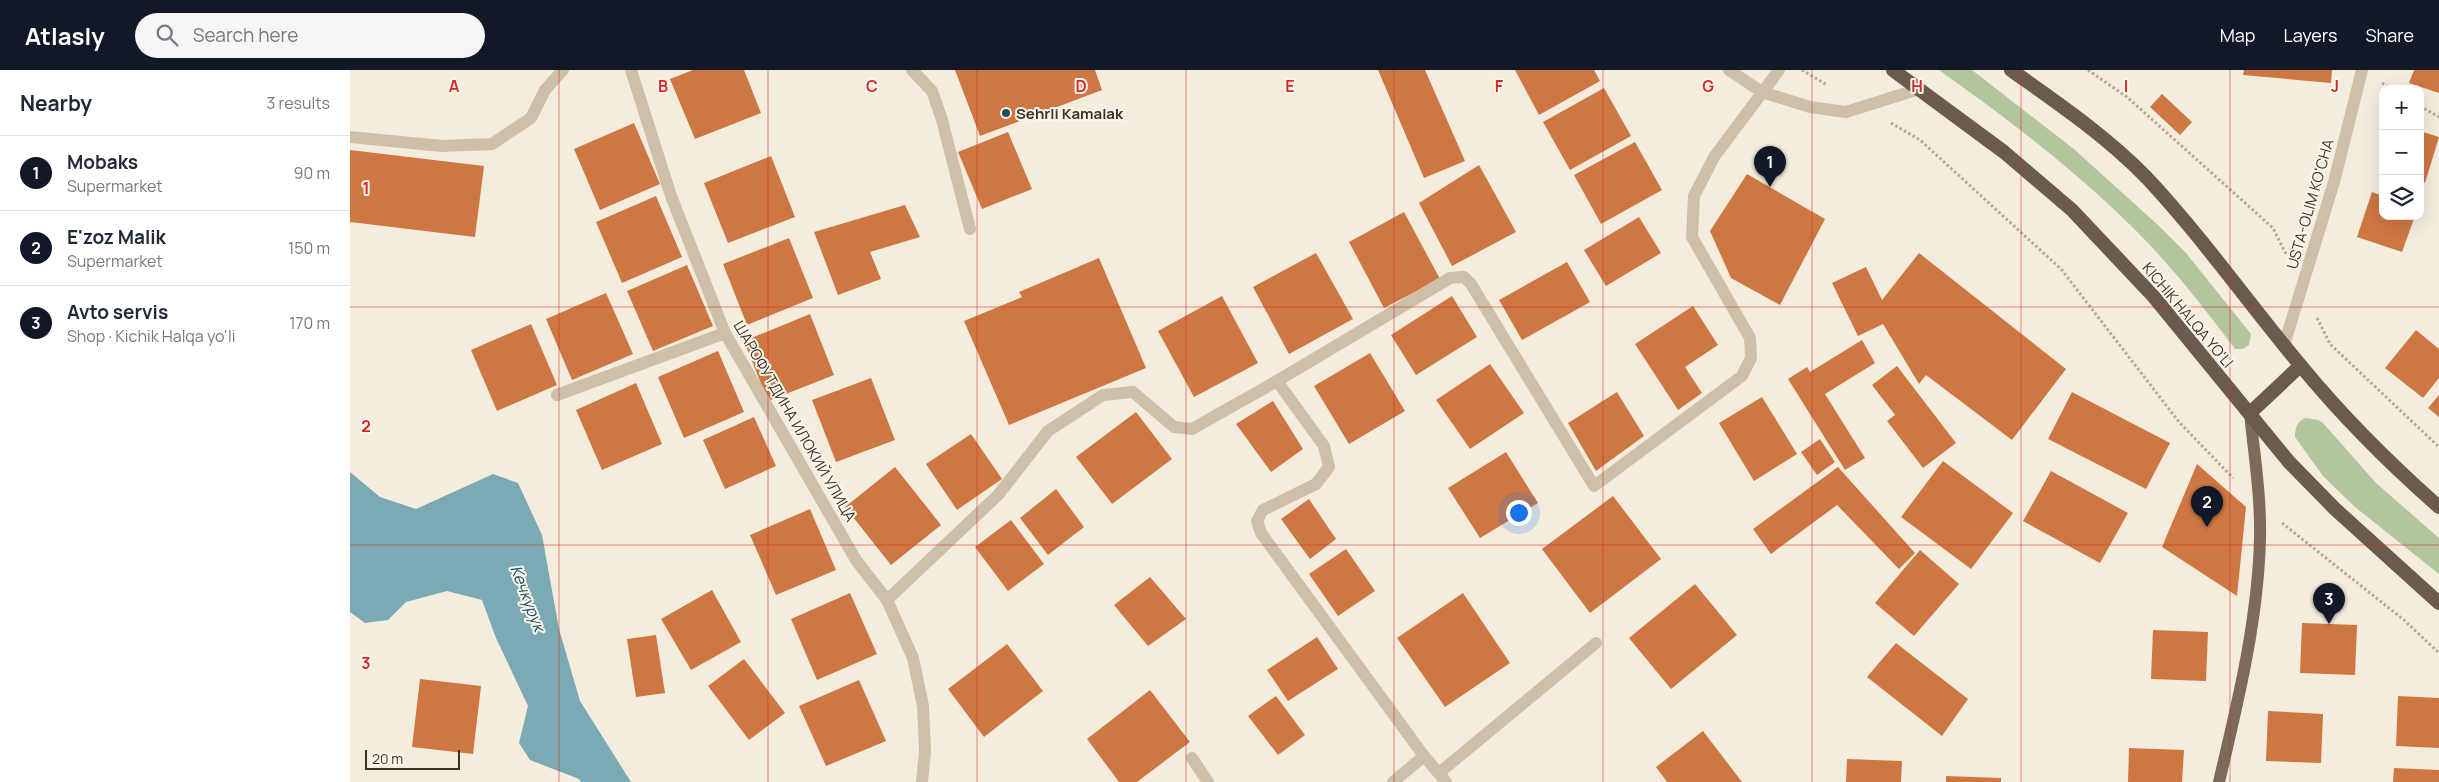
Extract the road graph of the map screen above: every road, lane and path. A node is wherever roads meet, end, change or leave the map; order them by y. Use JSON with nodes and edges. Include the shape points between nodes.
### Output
{"nodes":[{"id":1,"x":563,"y":70,"type":"edge"},
{"id":2,"x":631,"y":70,"type":"edge"},
{"id":3,"x":912,"y":70,"type":"edge"},
{"id":4,"x":1729,"y":70,"type":"edge"},
{"id":5,"x":1779,"y":70,"type":"edge"},
{"id":6,"x":1802,"y":70,"type":"edge"},
{"id":7,"x":1893,"y":70,"type":"edge"},
{"id":8,"x":2010,"y":70,"type":"edge"},
{"id":9,"x":2088,"y":70,"type":"edge"},
{"id":10,"x":2362,"y":70,"type":"edge"},
{"id":11,"x":1828,"y":85,"type":"dead end"},
{"id":12,"x":1919,"y":89,"type":"junction"},
{"id":13,"x":1762,"y":92,"type":"junction"},
{"id":14,"x":2424,"y":108,"type":"edge"},
{"id":15,"x":2439,"y":117,"type":"edge"},
{"id":16,"x":1887,"y":120,"type":"dead end"},
{"id":17,"x":350,"y":138,"type":"edge"},
{"id":18,"x":970,"y":229,"type":"dead end"},
{"id":19,"x":2302,"y":289,"type":"junction"},
{"id":20,"x":725,"y":333,"type":"junction"},
{"id":21,"x":2284,"y":345,"type":"junction"},
{"id":22,"x":2300,"y":366,"type":"junction"},
{"id":23,"x":1277,"y":381,"type":"junction"},
{"id":24,"x":558,"y":395,"type":"dead end"},
{"id":25,"x":2250,"y":413,"type":"junction"},
{"id":26,"x":2439,"y":447,"type":"edge"},
{"id":27,"x":2259,"y":505,"type":"junction"},
{"id":28,"x":2439,"y":507,"type":"edge"},
{"id":29,"x":887,"y":600,"type":"junction"},
{"id":30,"x":2439,"y":603,"type":"edge"},
{"id":31,"x":1596,"y":643,"type":"dead end"},
{"id":32,"x":2439,"y":653,"type":"edge"},
{"id":33,"x":1424,"y":756,"type":"junction"},
{"id":34,"x":1192,"y":758,"type":"dead end"},
{"id":35,"x":1442,"y":777,"type":"edge"},
{"id":36,"x":922,"y":782,"type":"edge"},
{"id":37,"x":1208,"y":782,"type":"edge"},
{"id":38,"x":1393,"y":782,"type":"edge"},
{"id":39,"x":2219,"y":782,"type":"edge"}],
"edges":[{"from":1,"to":17,"type":"street","via":[[545,90],[531,118],[492,144],[442,146]]},
{"from":2,"to":20,"type":"street","name":"ШАРОФУТДИНА ИЛОКИЙ УЛИЦА","via":[[671,196]]},
{"from":3,"to":18,"type":"street","via":[[932,91]]},
{"from":4,"to":13,"type":"street"},
{"from":5,"to":13,"type":"street"},
{"from":6,"to":11,"type":"path"},
{"from":7,"to":12,"type":"highway","name":"KICHIK HALQA YO'LI"},
{"from":8,"to":21,"type":"highway","via":[[2094,132],[2145,177],[2186,222]]},
{"from":9,"to":19,"type":"path","via":[[2127,97],[2273,228]]},
{"from":10,"to":19,"type":"street","name":"USTA-OLIM KO'CHA","via":[[2334,182]]},
{"from":12,"to":13,"type":"street","via":[[1846,112],[1810,106]]},
{"from":12,"to":25,"type":"highway","name":"KICHIK HALQA YO'LI","via":[[2004,152],[2072,210],[2154,298]]},
{"from":13,"to":23,"type":"street","via":[[1714,157],[1694,196],[1692,237],[1750,338],[1751,358],[1742,376],[1594,486],[1464,277],[1450,278]]},
{"from":14,"to":15,"type":"path"},
{"from":16,"to":27,"type":"path","via":[[1920,140],[2061,269],[2179,422]]},
{"from":19,"to":21,"type":"street","name":"USTA-OLIM KO'CHA"},
{"from":19,"to":26,"type":"path","via":[[2330,344]]},
{"from":20,"to":24,"type":"street"},
{"from":20,"to":29,"type":"street","name":"ШАРОФУТДИНА ИЛОКИЙ УЛИЦА","via":[[856,560]]},
{"from":21,"to":22,"type":"highway"},
{"from":22,"to":25,"type":"highway"},
{"from":22,"to":28,"type":"highway","via":[[2392,466]]},
{"from":23,"to":29,"type":"street","via":[[1192,429],[1174,426],[1133,392],[1103,395],[1048,431],[998,495]]},
{"from":23,"to":33,"type":"street","via":[[1324,446],[1329,467],[1316,484],[1263,510],[1257,521],[1261,533]]},
{"from":25,"to":27,"type":"main road"},
{"from":25,"to":30,"type":"highway","name":"KICHIK HALQA YO'LI","via":[[2289,462],[2334,508]]},
{"from":27,"to":32,"type":"path","via":[[2404,620]]},
{"from":27,"to":39,"type":"main road","via":[[2258,569],[2252,629]]},
{"from":29,"to":36,"type":"street","name":"ШАРОФУТДИНА ИЛОКИЙ УЛИЦА","via":[[913,658],[923,706],[926,751]]},
{"from":31,"to":35,"type":"street"},
{"from":33,"to":35,"type":"street"},
{"from":33,"to":38,"type":"street"},
{"from":34,"to":37,"type":"street"}]}
